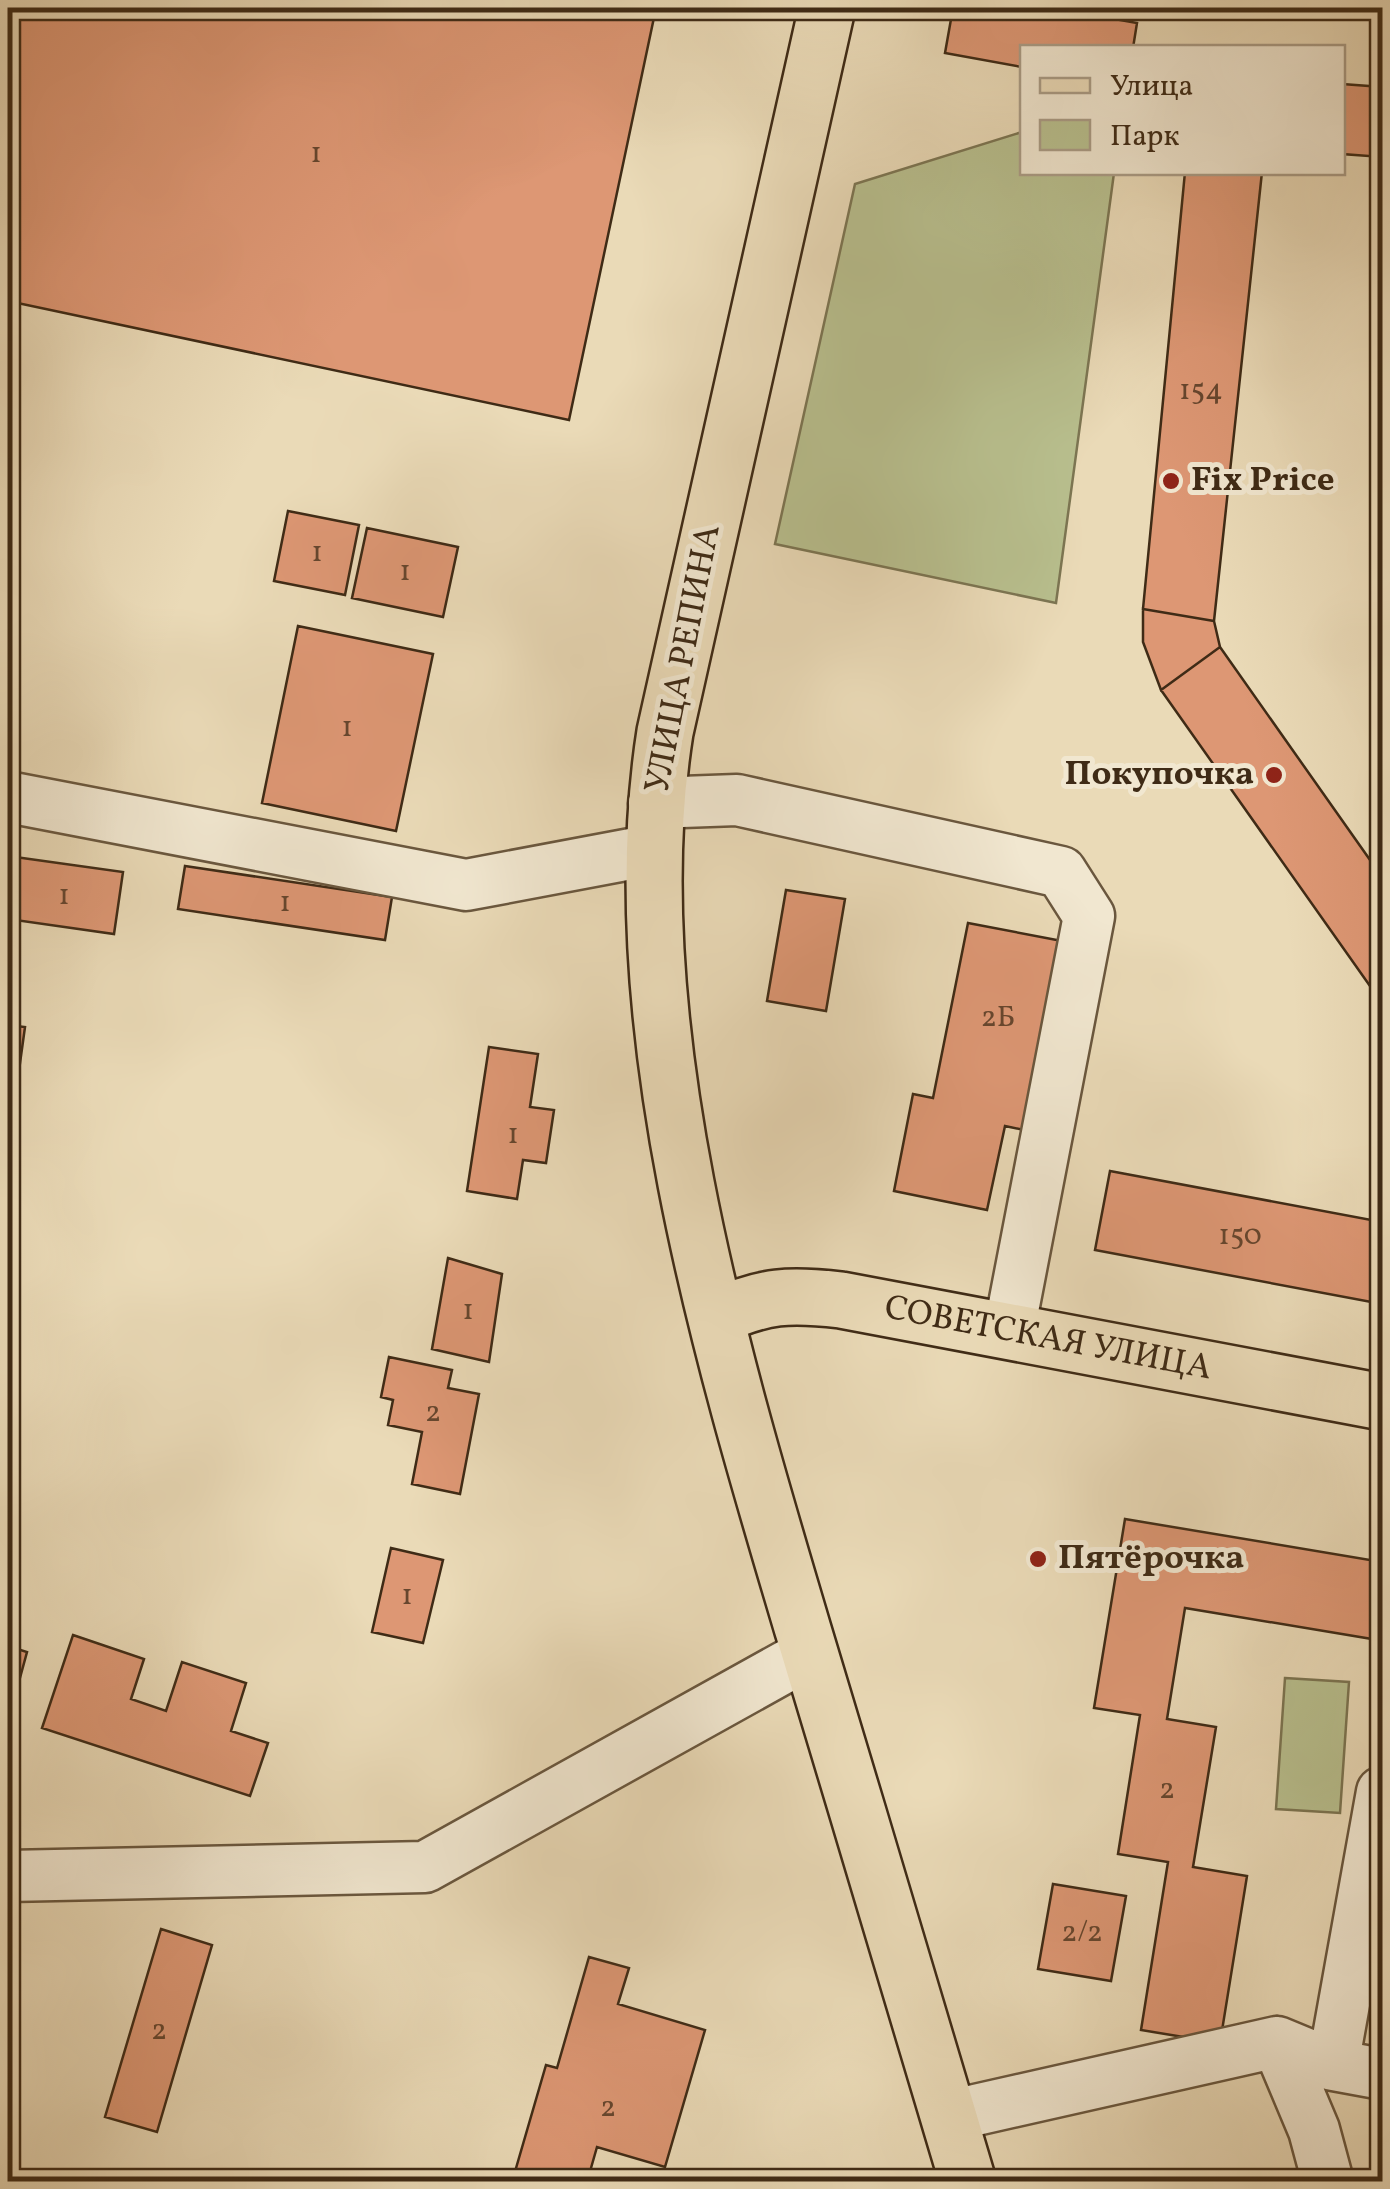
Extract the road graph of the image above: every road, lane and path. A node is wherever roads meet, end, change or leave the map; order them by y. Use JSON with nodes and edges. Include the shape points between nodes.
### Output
{"nodes":[{"id":1,"x":827,"y":8,"type":"edge"},
{"id":2,"x":8,"y":797,"type":"edge"},
{"id":3,"x":653,"y":827,"type":"junction"},
{"id":4,"x":717,"y":1317,"type":"junction"},
{"id":5,"x":1009,"y":1332,"type":"junction"},
{"id":6,"x":1382,"y":1402,"type":"edge"},
{"id":7,"x":810,"y":1653,"type":"junction"},
{"id":8,"x":1382,"y":1792,"type":"edge"},
{"id":9,"x":8,"y":1876,"type":"edge"},
{"id":10,"x":1276,"y":2042,"type":"junction"},
{"id":11,"x":1334,"y":2065,"type":"junction"},
{"id":12,"x":1382,"y":2074,"type":"edge"},
{"id":13,"x":949,"y":2116,"type":"junction"},
{"id":14,"x":968,"y":2182,"type":"edge"},
{"id":15,"x":1328,"y":2182,"type":"edge"}],
"edges":[{"from":1,"to":3,"type":"main road","name":"УЛИЦА РЕПИНА","via":[[669,714]]},
{"from":2,"to":3,"type":"street","via":[[466,885]]},
{"from":3,"to":4,"type":"main road","name":"УЛИЦА РЕПИНА","via":[[666,1049]]},
{"from":3,"to":5,"type":"street","via":[[737,800],[1060,872],[1089,916]]},
{"from":4,"to":5,"type":"main road","name":"СОВЕТСКАЯ УЛИЦА","via":[[753,1300],[792,1295]]},
{"from":4,"to":7,"type":"main road","name":"УЛИЦА РЕПИНА"},
{"from":5,"to":6,"type":"main road","name":"СОВЕТСКАЯ УЛИЦА"},
{"from":7,"to":9,"type":"street","via":[[425,1868]]},
{"from":7,"to":13,"type":"main road","name":"УЛИЦА РЕПИНА"},
{"from":8,"to":11,"type":"street"},
{"from":10,"to":11,"type":"street"},
{"from":10,"to":13,"type":"street"},
{"from":10,"to":15,"type":"street"},
{"from":11,"to":12,"type":"street"},
{"from":13,"to":14,"type":"main road","name":"УЛИЦА РЕПИНА"}]}
